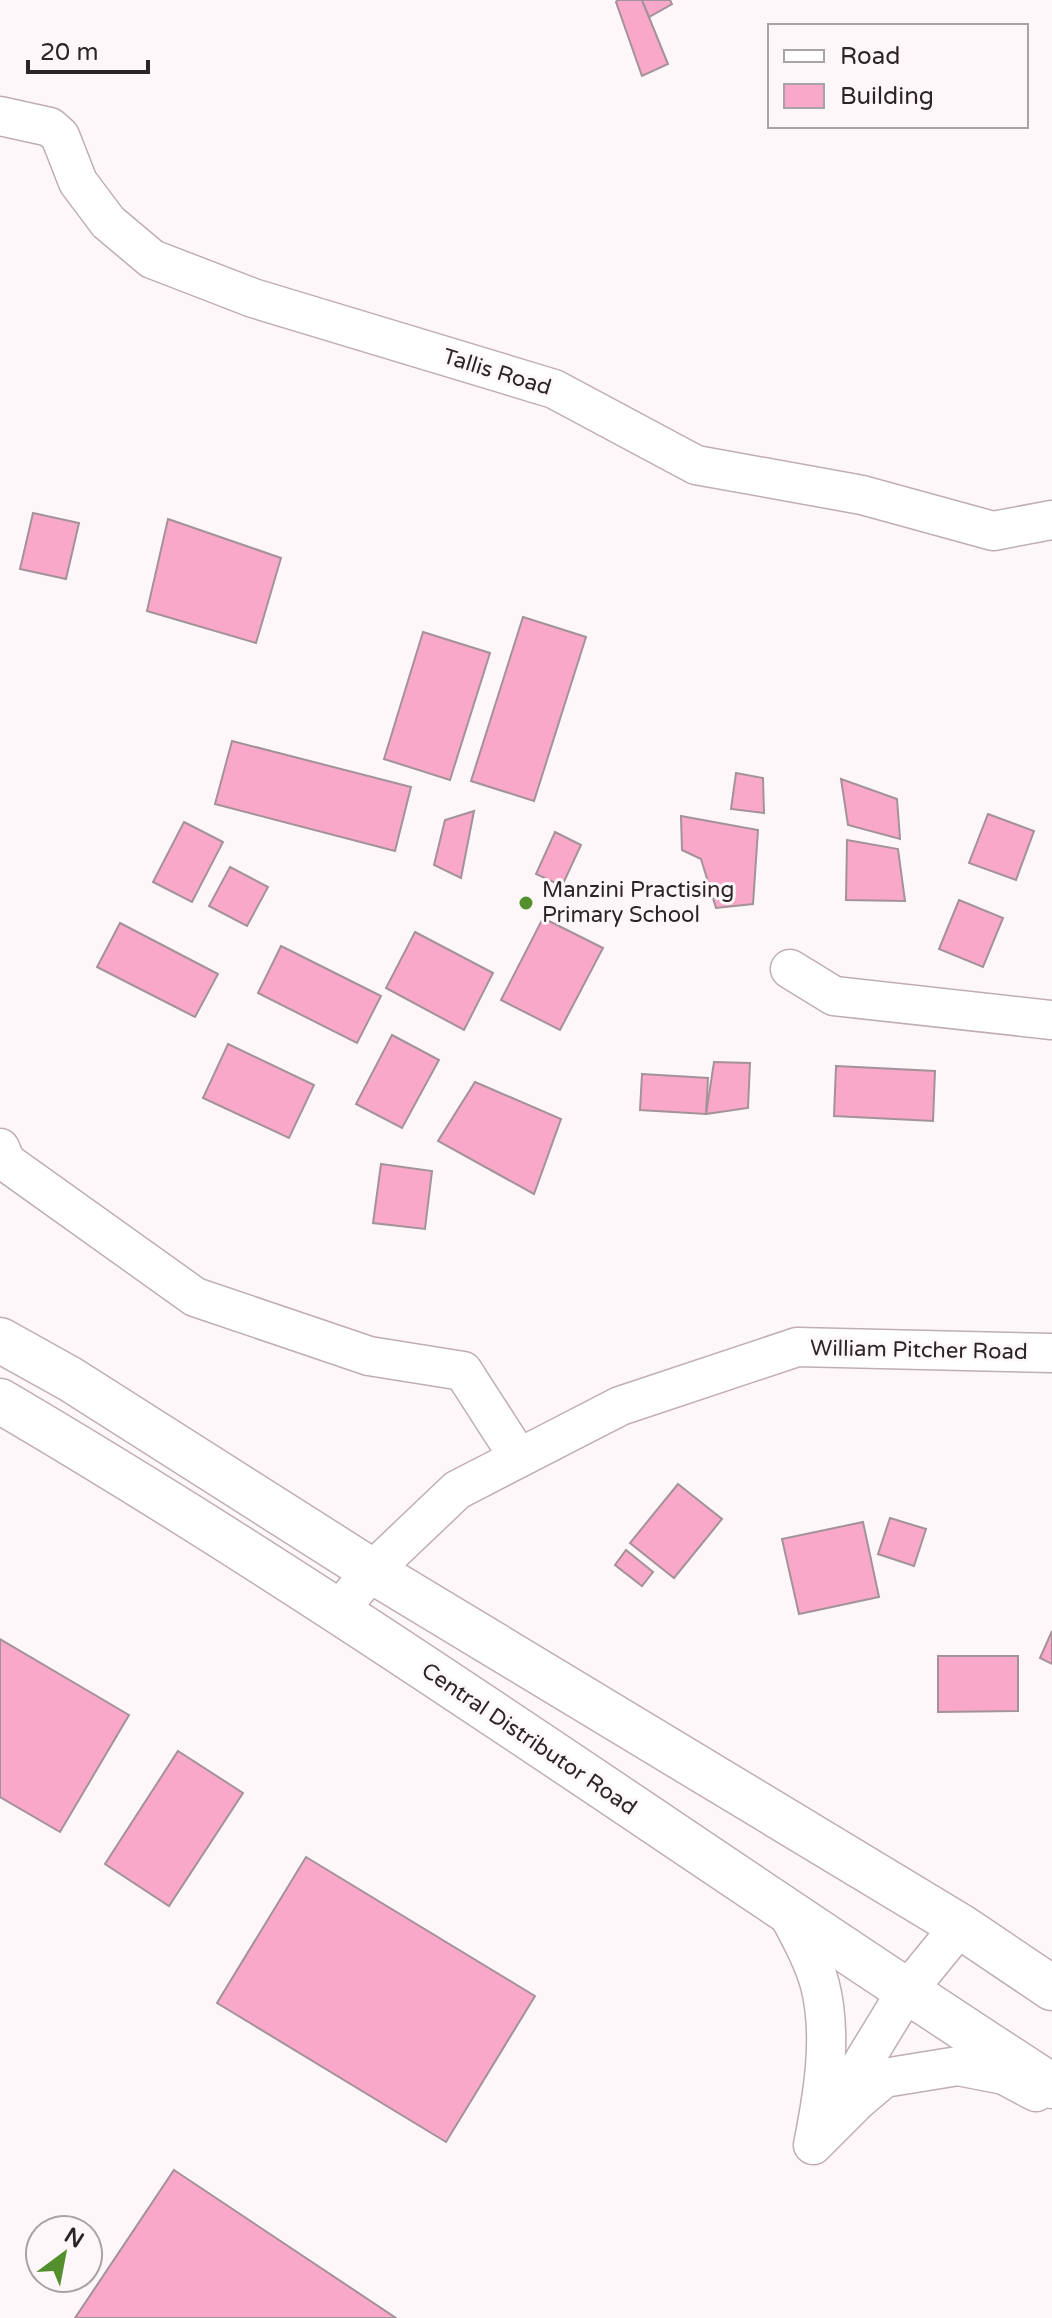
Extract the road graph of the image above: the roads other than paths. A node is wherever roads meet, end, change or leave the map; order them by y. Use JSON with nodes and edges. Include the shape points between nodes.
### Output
{"nodes":[{"id":1,"x":0,"y":116,"type":"edge"},
{"id":2,"x":1052,"y":520,"type":"edge"},
{"id":3,"x":790,"y":969,"type":"dead end"},
{"id":4,"x":1052,"y":1020,"type":"edge"},
{"id":5,"x":0,"y":1148,"type":"edge"},
{"id":6,"x":0,"y":1340,"type":"edge"},
{"id":7,"x":1052,"y":1353,"type":"edge"},
{"id":8,"x":0,"y":1401,"type":"edge"},
{"id":9,"x":519,"y":1458,"type":"junction"},
{"id":10,"x":372,"y":1571,"type":"junction"},
{"id":11,"x":338,"y":1611,"type":"junction"},
{"id":12,"x":787,"y":1912,"type":"junction"},
{"id":13,"x":960,"y":1926,"type":"junction"},
{"id":14,"x":1052,"y":1988,"type":"edge"},
{"id":15,"x":906,"y":1992,"type":"junction"},
{"id":16,"x":1052,"y":2086,"type":"edge"},
{"id":17,"x":1052,"y":2101,"type":"edge"},
{"id":18,"x":813,"y":2145,"type":"junction"}],
"edges":[{"from":1,"to":2,"type":"street","name":"Tallis Road","via":[[50,127],[60,136],[78,182],[108,222],[152,259],[253,298],[554,389],[696,465],[862,495],[993,531]]},
{"from":3,"to":4,"type":"street","via":[[834,996]]},
{"from":5,"to":9,"type":"street","via":[[6,1162],[195,1297],[369,1356],[463,1371]]},
{"from":6,"to":10,"type":"highway"},
{"from":7,"to":9,"type":"street","name":"William Pitcher Road","via":[[797,1347],[620,1406]]},
{"from":8,"to":11,"type":"highway","name":"Central Distributor Road"},
{"from":9,"to":10,"type":"street","name":"William Pitcher Road","via":[[457,1490]]},
{"from":10,"to":11,"type":"street","name":"William Pitcher Road"},
{"from":10,"to":13,"type":"highway"},
{"from":11,"to":12,"type":"highway","name":"Central Distributor Road"},
{"from":12,"to":15,"type":"highway","name":"Central Distributor Road"},
{"from":12,"to":18,"type":"street","via":[[820,1986],[824,2092]]},
{"from":13,"to":14,"type":"highway"},
{"from":13,"to":15,"type":"street"},
{"from":15,"to":16,"type":"highway","name":"Central Distributor Road"},
{"from":15,"to":18,"type":"street"},
{"from":17,"to":18,"type":"street","via":[[1004,2075],[958,2066],[884,2078]]}]}
